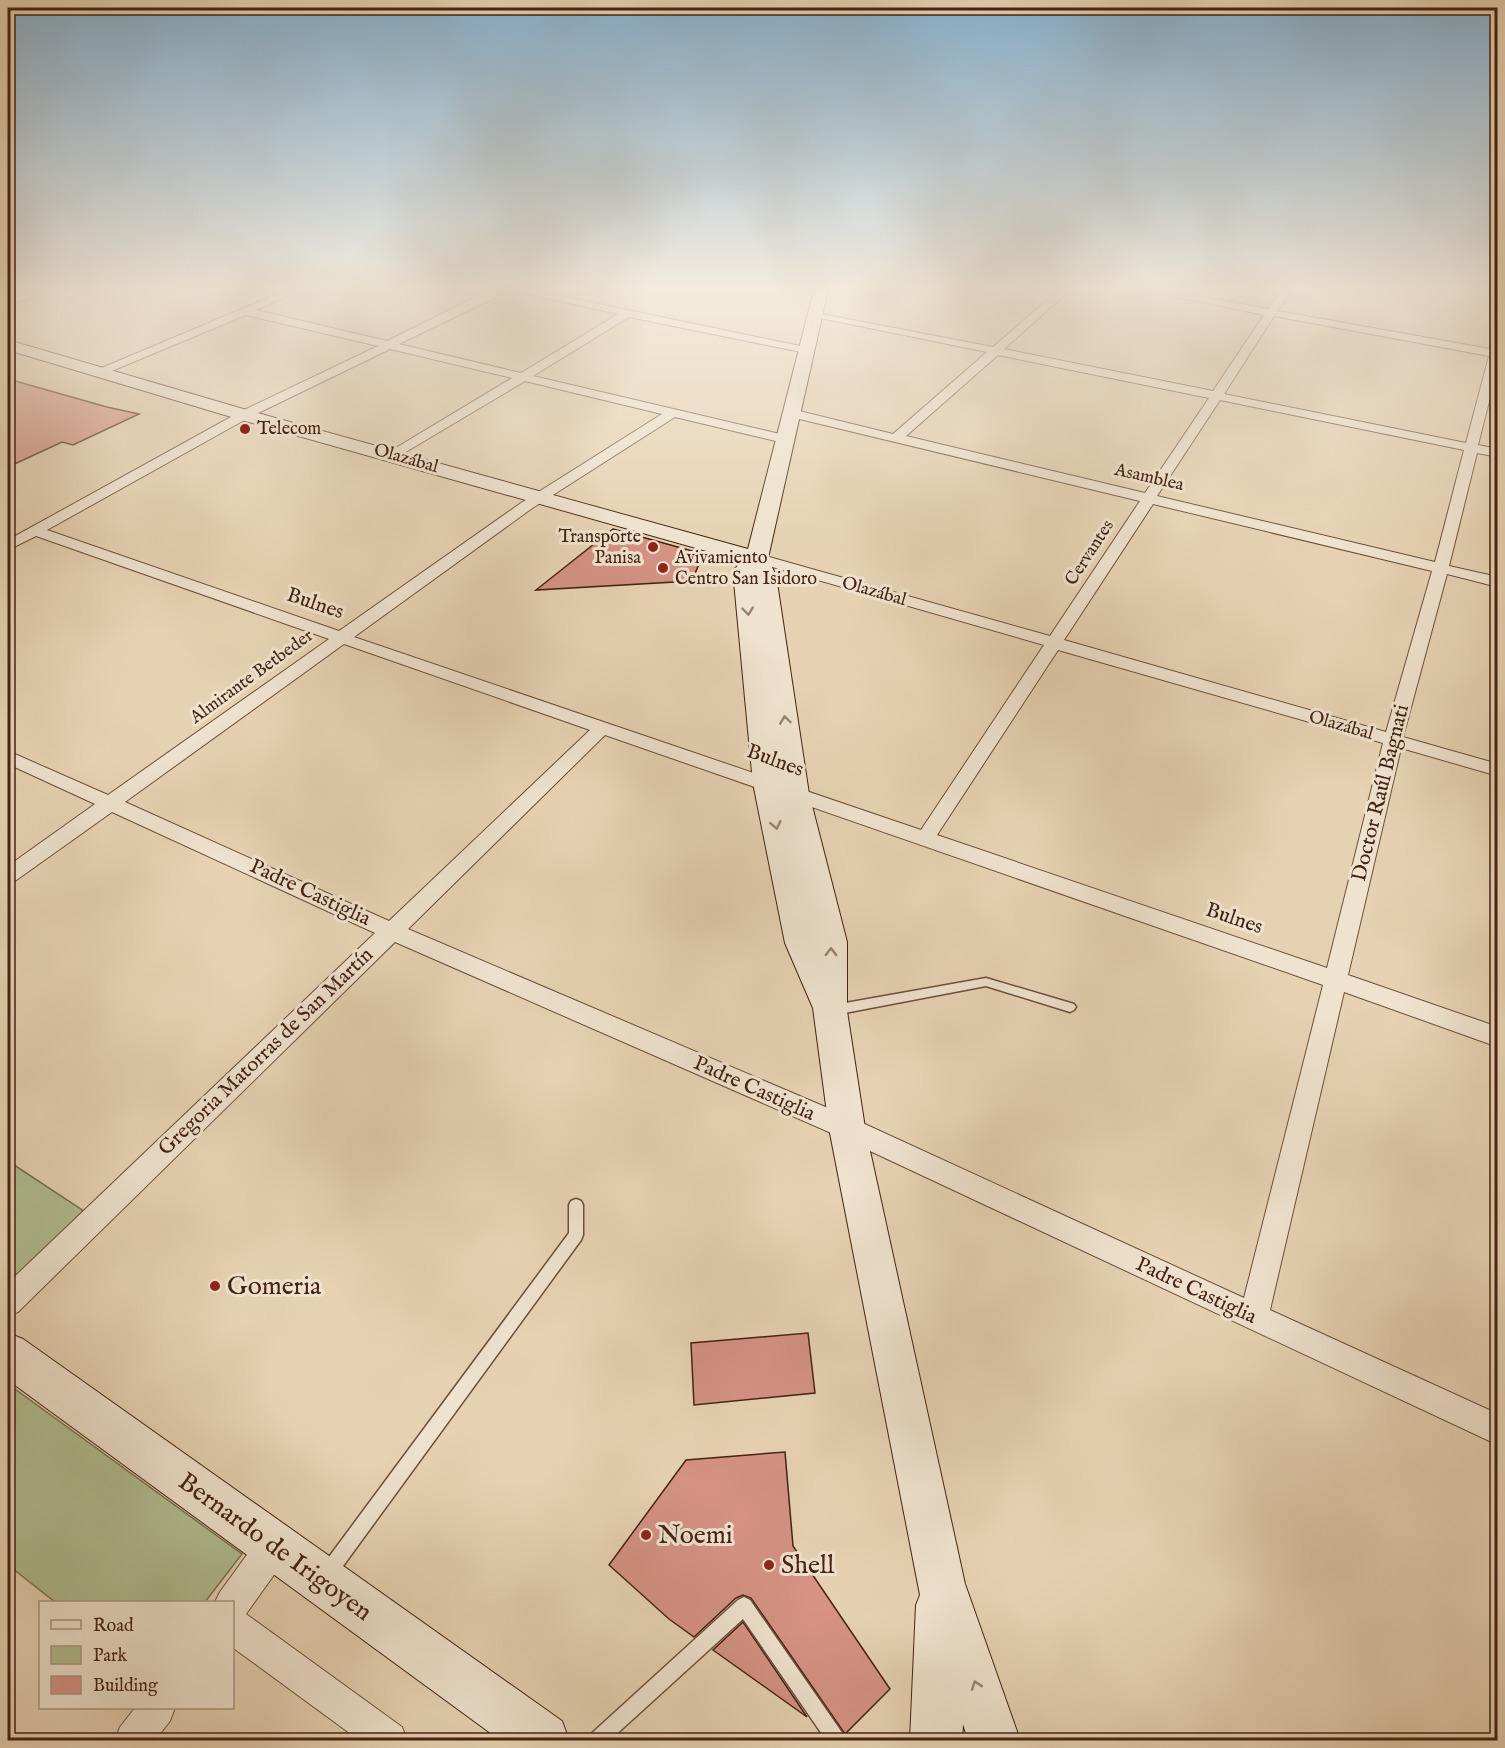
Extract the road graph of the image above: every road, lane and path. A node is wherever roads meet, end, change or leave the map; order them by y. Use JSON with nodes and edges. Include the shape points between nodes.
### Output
{"nodes":[{"id":1,"x":98,"y":372,"type":"edge"},
{"id":2,"x":334,"y":372,"type":"edge"},
{"id":3,"x":493,"y":372,"type":"edge"},
{"id":4,"x":531,"y":372,"type":"edge"},
{"id":5,"x":801,"y":372,"type":"edge"},
{"id":6,"x":973,"y":372,"type":"edge"},
{"id":7,"x":1097,"y":372,"type":"edge"},
{"id":8,"x":1232,"y":372,"type":"edge"},
{"id":9,"x":1490,"y":372,"type":"edge"},
{"id":10,"x":520,"y":378,"type":"junction"},
{"id":11,"x":1216,"y":396,"type":"junction"},
{"id":12,"x":791,"y":413,"type":"junction"},
{"id":13,"x":671,"y":414,"type":"junction"},
{"id":14,"x":244,"y":415,"type":"junction"},
{"id":15,"x":896,"y":438,"type":"junction"},
{"id":16,"x":784,"y":439,"type":"junction"},
{"id":17,"x":1471,"y":448,"type":"junction"},
{"id":18,"x":1497,"y":453,"type":"edge"},
{"id":19,"x":394,"y":455,"type":"junction"},
{"id":20,"x":541,"y":497,"type":"junction"},
{"id":21,"x":1149,"y":498,"type":"junction"},
{"id":22,"x":35,"y":531,"type":"junction"},
{"id":23,"x":8,"y":546,"type":"edge"},
{"id":24,"x":758,"y":558,"type":"junction"},
{"id":25,"x":1441,"y":568,"type":"junction"},
{"id":26,"x":1497,"y":582,"type":"edge"},
{"id":27,"x":340,"y":638,"type":"junction"},
{"id":28,"x":1054,"y":643,"type":"junction"},
{"id":29,"x":602,"y":728,"type":"junction"},
{"id":30,"x":1393,"y":741,"type":"junction"},
{"id":31,"x":8,"y":757,"type":"edge"},
{"id":32,"x":1497,"y":770,"type":"edge"},
{"id":33,"x":767,"y":783,"type":"junction"},
{"id":34,"x":795,"y":794,"type":"junction"},
{"id":35,"x":110,"y":802,"type":"junction"},
{"id":36,"x":926,"y":837,"type":"junction"},
{"id":37,"x":8,"y":876,"type":"edge"},
{"id":38,"x":391,"y":931,"type":"junction"},
{"id":39,"x":1335,"y":980,"type":"junction"},
{"id":40,"x":1070,"y":1006,"type":"dead end"},
{"id":41,"x":830,"y":1011,"type":"junction"},
{"id":42,"x":1497,"y":1038,"type":"edge"},
{"id":43,"x":847,"y":1128,"type":"junction"},
{"id":44,"x":576,"y":1205,"type":"dead end"},
{"id":45,"x":8,"y":1302,"type":"edge"},
{"id":46,"x":1254,"y":1318,"type":"junction"},
{"id":47,"x":8,"y":1354,"type":"edge"},
{"id":48,"x":1497,"y":1430,"type":"edge"},
{"id":49,"x":274,"y":1546,"type":"junction"},
{"id":50,"x":321,"y":1581,"type":"junction"},
{"id":51,"x":941,"y":1584,"type":"junction"},
{"id":52,"x":234,"y":1601,"type":"edge"},
{"id":53,"x":234,"y":1626,"type":"edge"},
{"id":54,"x":156,"y":1709,"type":"edge"},
{"id":55,"x":133,"y":1740,"type":"edge"},
{"id":56,"x":389,"y":1740,"type":"edge"},
{"id":57,"x":543,"y":1740,"type":"edge"},
{"id":58,"x":597,"y":1740,"type":"edge"},
{"id":59,"x":837,"y":1740,"type":"edge"},
{"id":60,"x":936,"y":1740,"type":"edge"},
{"id":61,"x":994,"y":1740,"type":"edge"}],
"edges":[{"from":1,"to":14,"type":"main road","name":"Olazábal"},
{"from":2,"to":14,"type":"street"},
{"from":3,"to":10,"type":"street"},
{"from":4,"to":10,"type":"street"},
{"from":5,"to":12,"type":"main road"},
{"from":6,"to":15,"type":"street"},
{"from":7,"to":11,"type":"street"},
{"from":8,"to":11,"type":"street","name":"Cervantes"},
{"from":9,"to":17,"type":"street","name":"Doctor Raúl Bagnati"},
{"from":10,"to":13,"type":"street"},
{"from":10,"to":19,"type":"street"},
{"from":11,"to":17,"type":"street"},
{"from":11,"to":21,"type":"street","name":"Cervantes"},
{"from":12,"to":15,"type":"street","name":"Asamblea"},
{"from":12,"to":16,"type":"main road"},
{"from":13,"to":16,"type":"street"},
{"from":13,"to":20,"type":"street","name":"Almirante Betbeder"},
{"from":14,"to":19,"type":"main road","name":"Olazábal"},
{"from":14,"to":22,"type":"street"},
{"from":15,"to":21,"type":"street","name":"Asamblea"},
{"from":16,"to":24,"type":"main road"},
{"from":17,"to":18,"type":"street"},
{"from":17,"to":25,"type":"street","name":"Doctor Raúl Bagnati"},
{"from":19,"to":20,"type":"main road","name":"Olazábal"},
{"from":20,"to":24,"type":"main road","name":"Olazábal"},
{"from":20,"to":27,"type":"street","name":"Almirante Betbeder"},
{"from":21,"to":25,"type":"street","name":"Asamblea"},
{"from":21,"to":28,"type":"street","name":"Cervantes"},
{"from":22,"to":23,"type":"street"},
{"from":22,"to":27,"type":"street","name":"Bulnes"},
{"from":24,"to":28,"type":"street","name":"Olazábal"},
{"from":24,"to":33,"type":"main road","one_way":true,"via":[[744,571]]},
{"from":34,"to":24,"type":"main road","one_way":true,"via":[[765,576]]},
{"from":25,"to":26,"type":"street","name":"Asamblea"},
{"from":25,"to":30,"type":"street","name":"Doctor Raúl Bagnati"},
{"from":27,"to":29,"type":"street","name":"Bulnes"},
{"from":27,"to":35,"type":"street","name":"Almirante Betbeder"},
{"from":28,"to":30,"type":"street","name":"Olazábal"},
{"from":28,"to":36,"type":"street","name":"Cervantes"},
{"from":29,"to":33,"type":"street","name":"Bulnes"},
{"from":29,"to":38,"type":"street","name":"Gregoria Matorras de San Martín"},
{"from":30,"to":32,"type":"street","name":"Olazábal"},
{"from":30,"to":39,"type":"street","name":"Doctor Raúl Bagnati"},
{"from":31,"to":35,"type":"street","name":"Padre Castiglia"},
{"from":33,"to":34,"type":"street","name":"Bulnes"},
{"from":33,"to":41,"type":"main road","one_way":true,"via":[[801,943]]},
{"from":34,"to":36,"type":"street","name":"Bulnes"},
{"from":41,"to":34,"type":"main road","one_way":true,"via":[[831,942]]},
{"from":35,"to":37,"type":"street","name":"Almirante Betbeder"},
{"from":35,"to":38,"type":"street","name":"Padre Castiglia"},
{"from":36,"to":39,"type":"street","name":"Bulnes"},
{"from":38,"to":43,"type":"street","name":"Padre Castiglia"},
{"from":38,"to":45,"type":"street","name":"Gregoria Matorras de San Martín"},
{"from":39,"to":42,"type":"street","name":"Bulnes"},
{"from":39,"to":46,"type":"street","name":"Doctor Raúl Bagnati"},
{"from":40,"to":41,"type":"lane","via":[[986,982]]},
{"from":41,"to":43,"type":"main road"},
{"from":43,"to":46,"type":"street","name":"Padre Castiglia"},
{"from":43,"to":51,"type":"main road"},
{"from":44,"to":50,"type":"lane","via":[[576,1235]]},
{"from":46,"to":48,"type":"street","name":"Padre Castiglia"},
{"from":47,"to":49,"type":"main road","name":"Bernardo de Irigoyen"},
{"from":49,"to":50,"type":"main road","name":"Bernardo de Irigoyen"},
{"from":49,"to":52,"type":"street"},
{"from":50,"to":57,"type":"main road","name":"Bernardo de Irigoyen"},
{"from":51,"to":60,"type":"main road"},
{"from":61,"to":51,"type":"main road","one_way":true},
{"from":53,"to":56,"type":"street"},
{"from":54,"to":55,"type":"street"},
{"from":58,"to":59,"type":"lane","via":[[744,1606]]}]}
